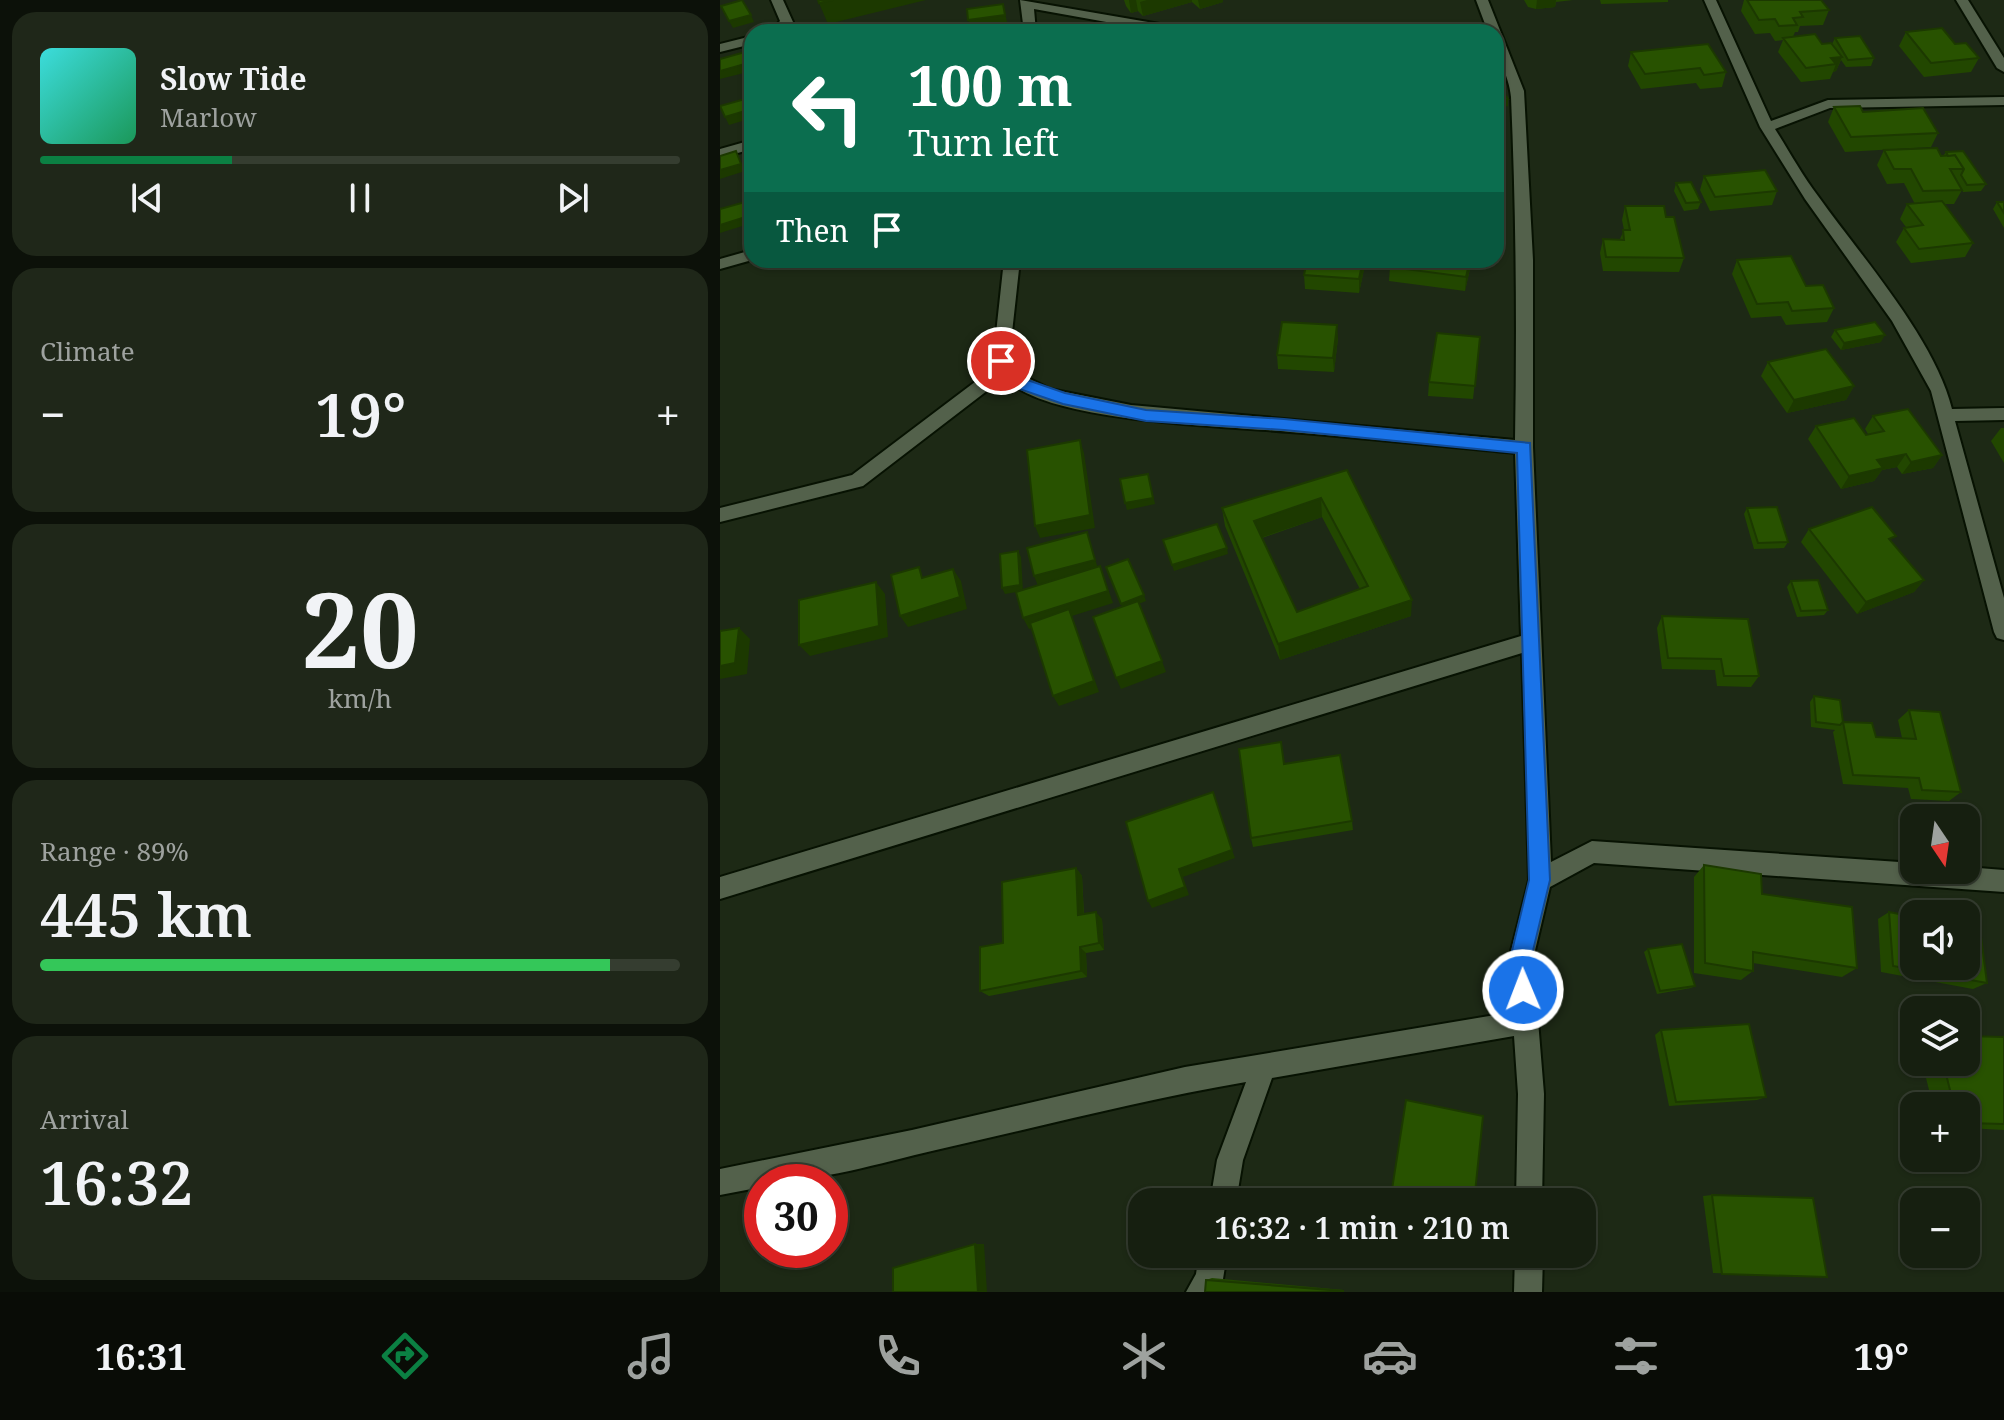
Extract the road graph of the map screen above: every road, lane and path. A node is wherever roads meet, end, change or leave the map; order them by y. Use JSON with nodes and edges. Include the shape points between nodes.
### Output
{"nodes":[{"id":1,"x":777,"y":0,"type":"edge"},
{"id":2,"x":1482,"y":0,"type":"edge"},
{"id":3,"x":1710,"y":0,"type":"edge"},
{"id":4,"x":1962,"y":0,"type":"edge"},
{"id":5,"x":1027,"y":2,"type":"edge"},
{"id":6,"x":785,"y":24,"type":"edge"},
{"id":7,"x":1029,"y":24,"type":"edge"},
{"id":8,"x":1141,"y":24,"type":"edge"},
{"id":9,"x":1485,"y":24,"type":"edge"},
{"id":10,"x":744,"y":42,"type":"edge"},
{"id":11,"x":720,"y":48,"type":"edge"},
{"id":12,"x":1504,"y":66,"type":"edge"},
{"id":13,"x":2004,"y":68,"type":"edge"},
{"id":14,"x":2004,"y":101,"type":"edge"},
{"id":15,"x":1767,"y":127,"type":"junction"},
{"id":16,"x":744,"y":146,"type":"edge"},
{"id":17,"x":720,"y":154,"type":"edge"},
{"id":18,"x":744,"y":257,"type":"edge"},
{"id":19,"x":720,"y":264,"type":"edge"},
{"id":20,"x":1011,"y":268,"type":"edge"},
{"id":21,"x":1003,"y":370,"type":"junction"},
{"id":22,"x":2004,"y":414,"type":"edge"},
{"id":23,"x":1944,"y":415,"type":"junction"},
{"id":24,"x":1524,"y":447,"type":"junction"},
{"id":25,"x":720,"y":515,"type":"edge"},
{"id":26,"x":2004,"y":632,"type":"edge"},
{"id":27,"x":1533,"y":641,"type":"junction"},
{"id":28,"x":1540,"y":880,"type":"junction"},
{"id":29,"x":2004,"y":881,"type":"edge"},
{"id":30,"x":720,"y":888,"type":"edge"},
{"id":31,"x":1525,"y":1022,"type":"junction"},
{"id":32,"x":1264,"y":1066,"type":"junction"},
{"id":33,"x":720,"y":1182,"type":"edge"},
{"id":34,"x":1225,"y":1188,"type":"edge"},
{"id":35,"x":1529,"y":1188,"type":"edge"},
{"id":36,"x":1211,"y":1268,"type":"edge"},
{"id":37,"x":1529,"y":1268,"type":"edge"},
{"id":38,"x":1200,"y":1292,"type":"edge"},
{"id":39,"x":1528,"y":1292,"type":"edge"}],
"edges":[{"from":1,"to":6,"type":"street"},
{"from":2,"to":9,"type":"street"},
{"from":3,"to":15,"type":"street"},
{"from":4,"to":13,"type":"street"},
{"from":5,"to":7,"type":"street"},
{"from":5,"to":8,"type":"street"},
{"from":10,"to":11,"type":"street"},
{"from":12,"to":24,"type":"street","via":[[1517,91],[1525,260]]},
{"from":14,"to":15,"type":"street","via":[[1828,104]]},
{"from":15,"to":23,"type":"street","via":[[1899,318],[1939,391]]},
{"from":16,"to":17,"type":"street"},
{"from":18,"to":19,"type":"street"},
{"from":20,"to":21,"type":"street"},
{"from":21,"to":24,"type":"street","via":[[1017,382],[1063,398],[1146,416]]},
{"from":21,"to":25,"type":"street","via":[[857,481]]},
{"from":22,"to":23,"type":"street"},
{"from":23,"to":26,"type":"street"},
{"from":24,"to":27,"type":"street"},
{"from":27,"to":28,"type":"street"},
{"from":27,"to":30,"type":"street"},
{"from":28,"to":29,"type":"street","via":[[1592,852]]},
{"from":28,"to":31,"type":"street","via":[[1521,959]]},
{"from":31,"to":32,"type":"street"},
{"from":31,"to":35,"type":"street","via":[[1531,1094]]},
{"from":32,"to":33,"type":"street"},
{"from":32,"to":34,"type":"street","via":[[1230,1160]]},
{"from":36,"to":38,"type":"street"},
{"from":37,"to":39,"type":"street"}]}
